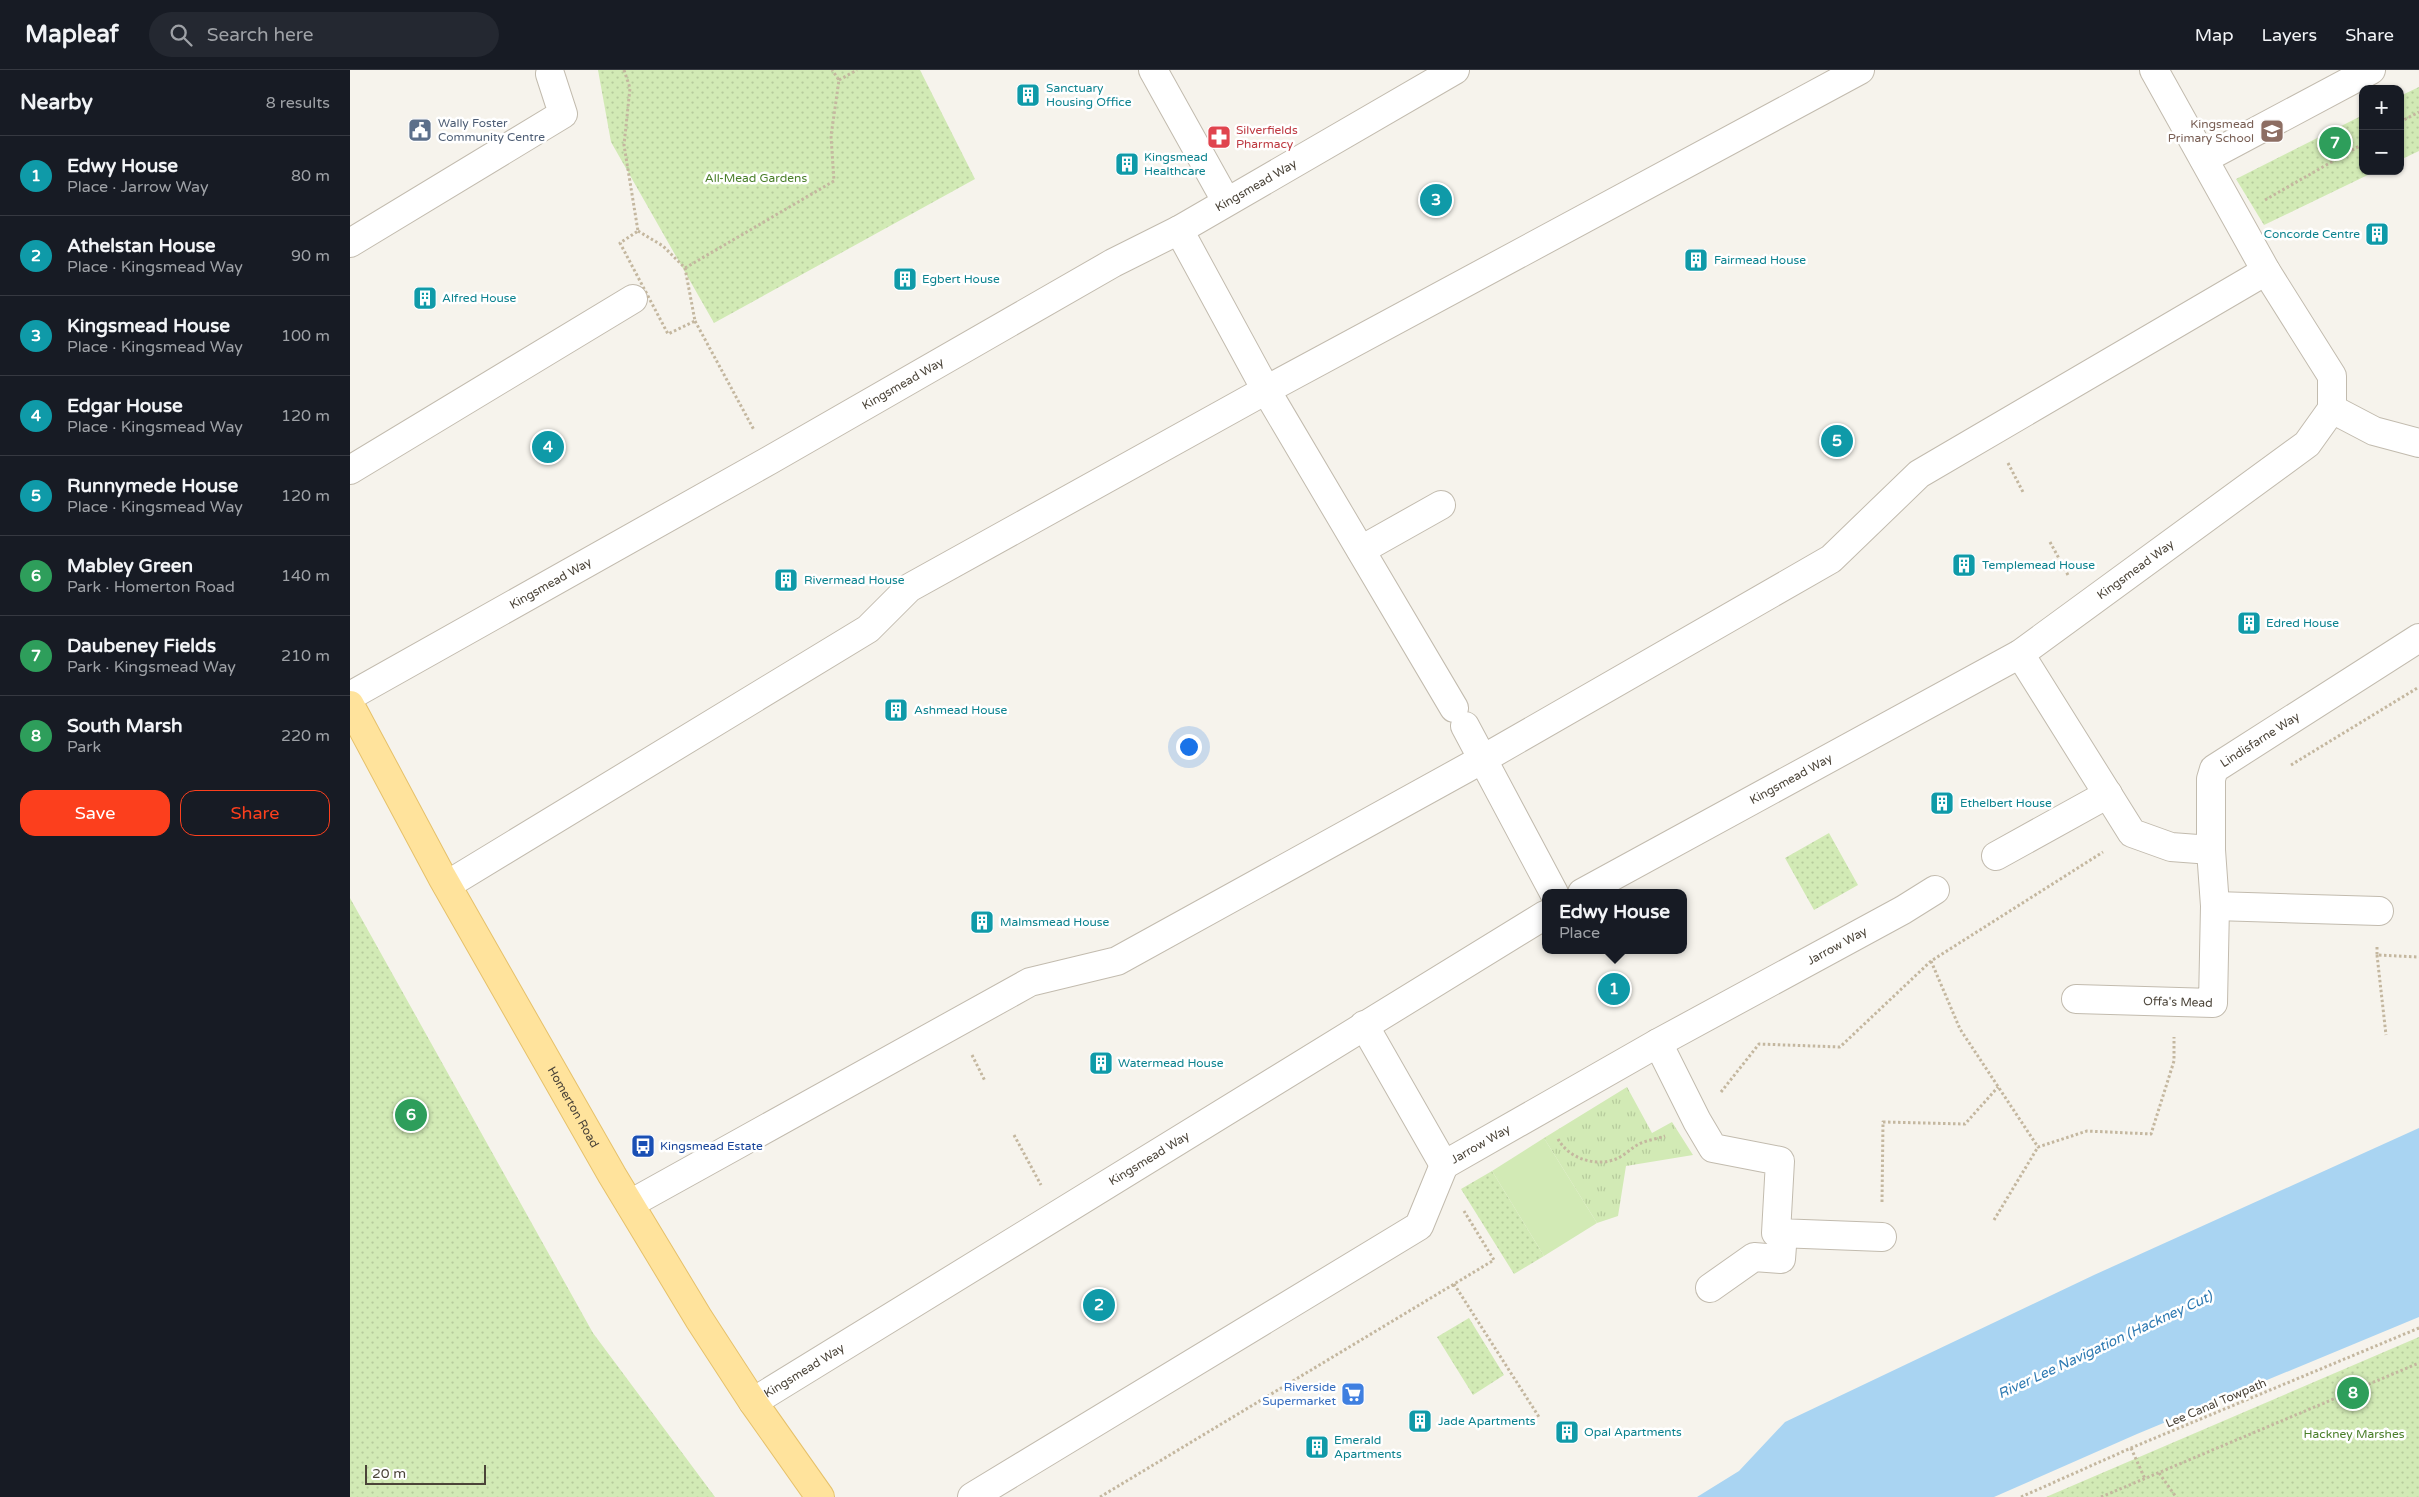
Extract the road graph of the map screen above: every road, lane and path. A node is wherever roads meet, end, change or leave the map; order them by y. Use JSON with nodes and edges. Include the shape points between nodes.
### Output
{"nodes":[{"id":1,"x":624,"y":70,"type":"edge"},
{"id":2,"x":832,"y":70,"type":"edge"},
{"id":3,"x":857,"y":70,"type":"edge"},
{"id":4,"x":1455,"y":70,"type":"edge"},
{"id":5,"x":1860,"y":70,"type":"edge"},
{"id":6,"x":2154,"y":70,"type":"edge"},
{"id":7,"x":2371,"y":70,"type":"edge"},
{"id":8,"x":1162,"y":73,"type":"edge"},
{"id":9,"x":550,"y":74,"type":"dead end"},
{"id":10,"x":839,"y":80,"type":"junction"},
{"id":11,"x":2419,"y":112,"type":"edge"},
{"id":12,"x":2404,"y":120,"type":"edge"},
{"id":13,"x":2359,"y":146,"type":"edge"},
{"id":14,"x":2204,"y":159,"type":"junction"},
{"id":15,"x":1226,"y":202,"type":"junction"},
{"id":16,"x":2236,"y":216,"type":"junction"},
{"id":17,"x":1179,"y":230,"type":"junction"},
{"id":18,"x":638,"y":231,"type":"dead end"},
{"id":19,"x":350,"y":243,"type":"edge"},
{"id":20,"x":685,"y":268,"type":"dead end"},
{"id":21,"x":2266,"y":271,"type":"junction"},
{"id":22,"x":633,"y":299,"type":"dead end"},
{"id":23,"x":695,"y":321,"type":"dead end"},
{"id":24,"x":1266,"y":390,"type":"junction"},
{"id":25,"x":2332,"y":409,"type":"junction"},
{"id":26,"x":2419,"y":443,"type":"edge"},
{"id":27,"x":770,"y":460,"type":"junction"},
{"id":28,"x":350,"y":470,"type":"edge"},
{"id":29,"x":1441,"y":505,"type":"dead end"},
{"id":30,"x":1361,"y":550,"type":"junction"},
{"id":31,"x":2419,"y":638,"type":"edge"},
{"id":32,"x":2020,"y":654,"type":"junction"},
{"id":33,"x":2419,"y":687,"type":"edge"},
{"id":34,"x":350,"y":696,"type":"edge"},
{"id":35,"x":350,"y":704,"type":"edge"},
{"id":36,"x":1484,"y":759,"type":"junction"},
{"id":37,"x":2286,"y":768,"type":"dead end"},
{"id":38,"x":2108,"y":794,"type":"junction"},
{"id":39,"x":2132,"y":833,"type":"junction"},
{"id":40,"x":2210,"y":850,"type":"junction"},
{"id":41,"x":1996,"y":856,"type":"dead end"},
{"id":42,"x":447,"y":885,"type":"junction"},
{"id":43,"x":1552,"y":889,"type":"edge"},
{"id":44,"x":1589,"y":889,"type":"edge"},
{"id":45,"x":1935,"y":890,"type":"dead end"},
{"id":46,"x":2215,"y":906,"type":"junction"},
{"id":47,"x":2380,"y":911,"type":"dead end"},
{"id":48,"x":1542,"y":917,"type":"edge"},
{"id":49,"x":2377,"y":955,"type":"dead end"},
{"id":50,"x":1931,"y":961,"type":"junction"},
{"id":51,"x":2076,"y":999,"type":"dead end"},
{"id":52,"x":2173,"y":1002,"type":"junction"},
{"id":53,"x":1364,"y":1025,"type":"junction"},
{"id":54,"x":2386,"y":1034,"type":"dead end"},
{"id":55,"x":1658,"y":1043,"type":"junction"},
{"id":56,"x":1998,"y":1087,"type":"junction"},
{"id":57,"x":1698,"y":1121,"type":"junction"},
{"id":58,"x":1014,"y":1134,"type":"dead end"},
{"id":59,"x":1557,"y":1137,"type":"dead end"},
{"id":60,"x":2038,"y":1147,"type":"junction"},
{"id":61,"x":1444,"y":1165,"type":"junction"},
{"id":62,"x":630,"y":1204,"type":"junction"},
{"id":63,"x":1460,"y":1205,"type":"dead end"},
{"id":64,"x":1056,"y":1214,"type":"junction"},
{"id":65,"x":1994,"y":1220,"type":"dead end"},
{"id":66,"x":1783,"y":1233,"type":"junction"},
{"id":67,"x":1882,"y":1237,"type":"joint"},
{"id":68,"x":1454,"y":1284,"type":"junction"},
{"id":69,"x":1710,"y":1288,"type":"dead end"},
{"id":70,"x":2419,"y":1328,"type":"edge"},
{"id":71,"x":2419,"y":1362,"type":"edge"},
{"id":72,"x":753,"y":1402,"type":"junction"},
{"id":73,"x":1540,"y":1417,"type":"dead end"},
{"id":74,"x":2131,"y":1448,"type":"junction"},
{"id":75,"x":2159,"y":1473,"type":"junction"},
{"id":76,"x":2145,"y":1479,"type":"junction"},
{"id":77,"x":820,"y":1497,"type":"edge"},
{"id":78,"x":972,"y":1497,"type":"edge"},
{"id":79,"x":1100,"y":1497,"type":"edge"},
{"id":80,"x":2021,"y":1497,"type":"edge"},
{"id":81,"x":2101,"y":1497,"type":"edge"},
{"id":82,"x":2176,"y":1497,"type":"edge"}],
"edges":[{"from":1,"to":18,"type":"path","via":[[630,88],[624,145]]},
{"from":2,"to":10,"type":"path"},
{"from":3,"to":10,"type":"path"},
{"from":4,"to":15,"type":"street","name":"Kingsmead Way"},
{"from":5,"to":24,"type":"street"},
{"from":6,"to":14,"type":"street"},
{"from":7,"to":14,"type":"street"},
{"from":8,"to":15,"type":"street"},
{"from":9,"to":19,"type":"street","via":[[563,114]]},
{"from":10,"to":20,"type":"path","via":[[831,136],[834,181]]},
{"from":11,"to":12,"type":"path"},
{"from":13,"to":16,"type":"path"},
{"from":14,"to":16,"type":"street"},
{"from":15,"to":17,"type":"street","name":"Kingsmead Way"},
{"from":16,"to":21,"type":"street"},
{"from":17,"to":24,"type":"street"},
{"from":17,"to":27,"type":"street","name":"Kingsmead Way","via":[[1113,263]]},
{"from":21,"to":25,"type":"street","via":[[2332,376]]},
{"from":21,"to":36,"type":"street","via":[[1919,474],[1831,559]]},
{"from":22,"to":28,"type":"street"},
{"from":23,"to":27,"type":"path"},
{"from":24,"to":30,"type":"street"},
{"from":24,"to":42,"type":"street","via":[[909,588],[868,629]]},
{"from":25,"to":26,"type":"street","via":[[2374,431]]},
{"from":25,"to":32,"type":"street","name":"Kingsmead Way","via":[[2307,444]]},
{"from":27,"to":34,"type":"street","name":"Kingsmead Way"},
{"from":29,"to":30,"type":"street"},
{"from":30,"to":36,"type":"street"},
{"from":31,"to":40,"type":"street","name":"Lindisfarne Way","via":[[2214,769],[2211,779]]},
{"from":32,"to":38,"type":"street"},
{"from":32,"to":44,"type":"street","name":"Kingsmead Way"},
{"from":33,"to":37,"type":"path"},
{"from":35,"to":42,"type":"main road","name":"Homerton Road"},
{"from":36,"to":43,"type":"street"},
{"from":36,"to":62,"type":"street","via":[[1118,961],[1030,982]]},
{"from":38,"to":39,"type":"street"},
{"from":38,"to":41,"type":"street"},
{"from":39,"to":40,"type":"street","via":[[2171,847]]},
{"from":39,"to":50,"type":"path"},
{"from":40,"to":46,"type":"street","name":"Offa's Mead"},
{"from":42,"to":62,"type":"main road","name":"Homerton Road"},
{"from":45,"to":55,"type":"street","name":"Jarrow Way","via":[[1904,910]]},
{"from":46,"to":47,"type":"street"},
{"from":46,"to":52,"type":"street","name":"Offa's Mead","via":[[2212,1003]]},
{"from":48,"to":53,"type":"street","name":"Kingsmead Way"},
{"from":49,"to":54,"type":"path"},
{"from":50,"to":56,"type":"path","via":[[1960,1028]]},
{"from":50,"to":57,"type":"path","via":[[1840,1047],[1760,1044]]},
{"from":51,"to":52,"type":"street","name":"Offa's Mead"},
{"from":52,"to":60,"type":"path","via":[[2174,1061],[2151,1134],[2087,1131]]},
{"from":53,"to":61,"type":"street","name":"Jarrow Way"},
{"from":53,"to":64,"type":"street","name":"Kingsmead Way"},
{"from":55,"to":57,"type":"street"},
{"from":55,"to":61,"type":"street","name":"Jarrow Way"},
{"from":56,"to":60,"type":"path"},
{"from":56,"to":67,"type":"path","via":[[1965,1124],[1883,1122]]},
{"from":57,"to":59,"type":"path","via":[[1678,1133],[1640,1143],[1616,1159],[1600,1163],[1575,1157]]},
{"from":57,"to":66,"type":"street","via":[[1713,1148],[1780,1161],[1776,1234]]},
{"from":58,"to":64,"type":"path"},
{"from":60,"to":65,"type":"path"},
{"from":61,"to":78,"type":"street","via":[[1419,1226]]},
{"from":62,"to":72,"type":"main road","name":"Homerton Road"},
{"from":63,"to":68,"type":"path","via":[[1494,1260]]},
{"from":64,"to":72,"type":"street","name":"Kingsmead Way"},
{"from":66,"to":67,"type":"street"},
{"from":66,"to":69,"type":"street","via":[[1782,1260],[1754,1257]]},
{"from":68,"to":73,"type":"path"},
{"from":68,"to":79,"type":"path"},
{"from":70,"to":74,"type":"path","name":"Lee Canal Towpath"},
{"from":71,"to":75,"type":"path"},
{"from":72,"to":77,"type":"main road","name":"Homerton Road"},
{"from":74,"to":76,"type":"path"},
{"from":74,"to":80,"type":"path","name":"Lee Canal Towpath"},
{"from":75,"to":76,"type":"path"},
{"from":75,"to":82,"type":"path"},
{"from":76,"to":81,"type":"path"}]}
